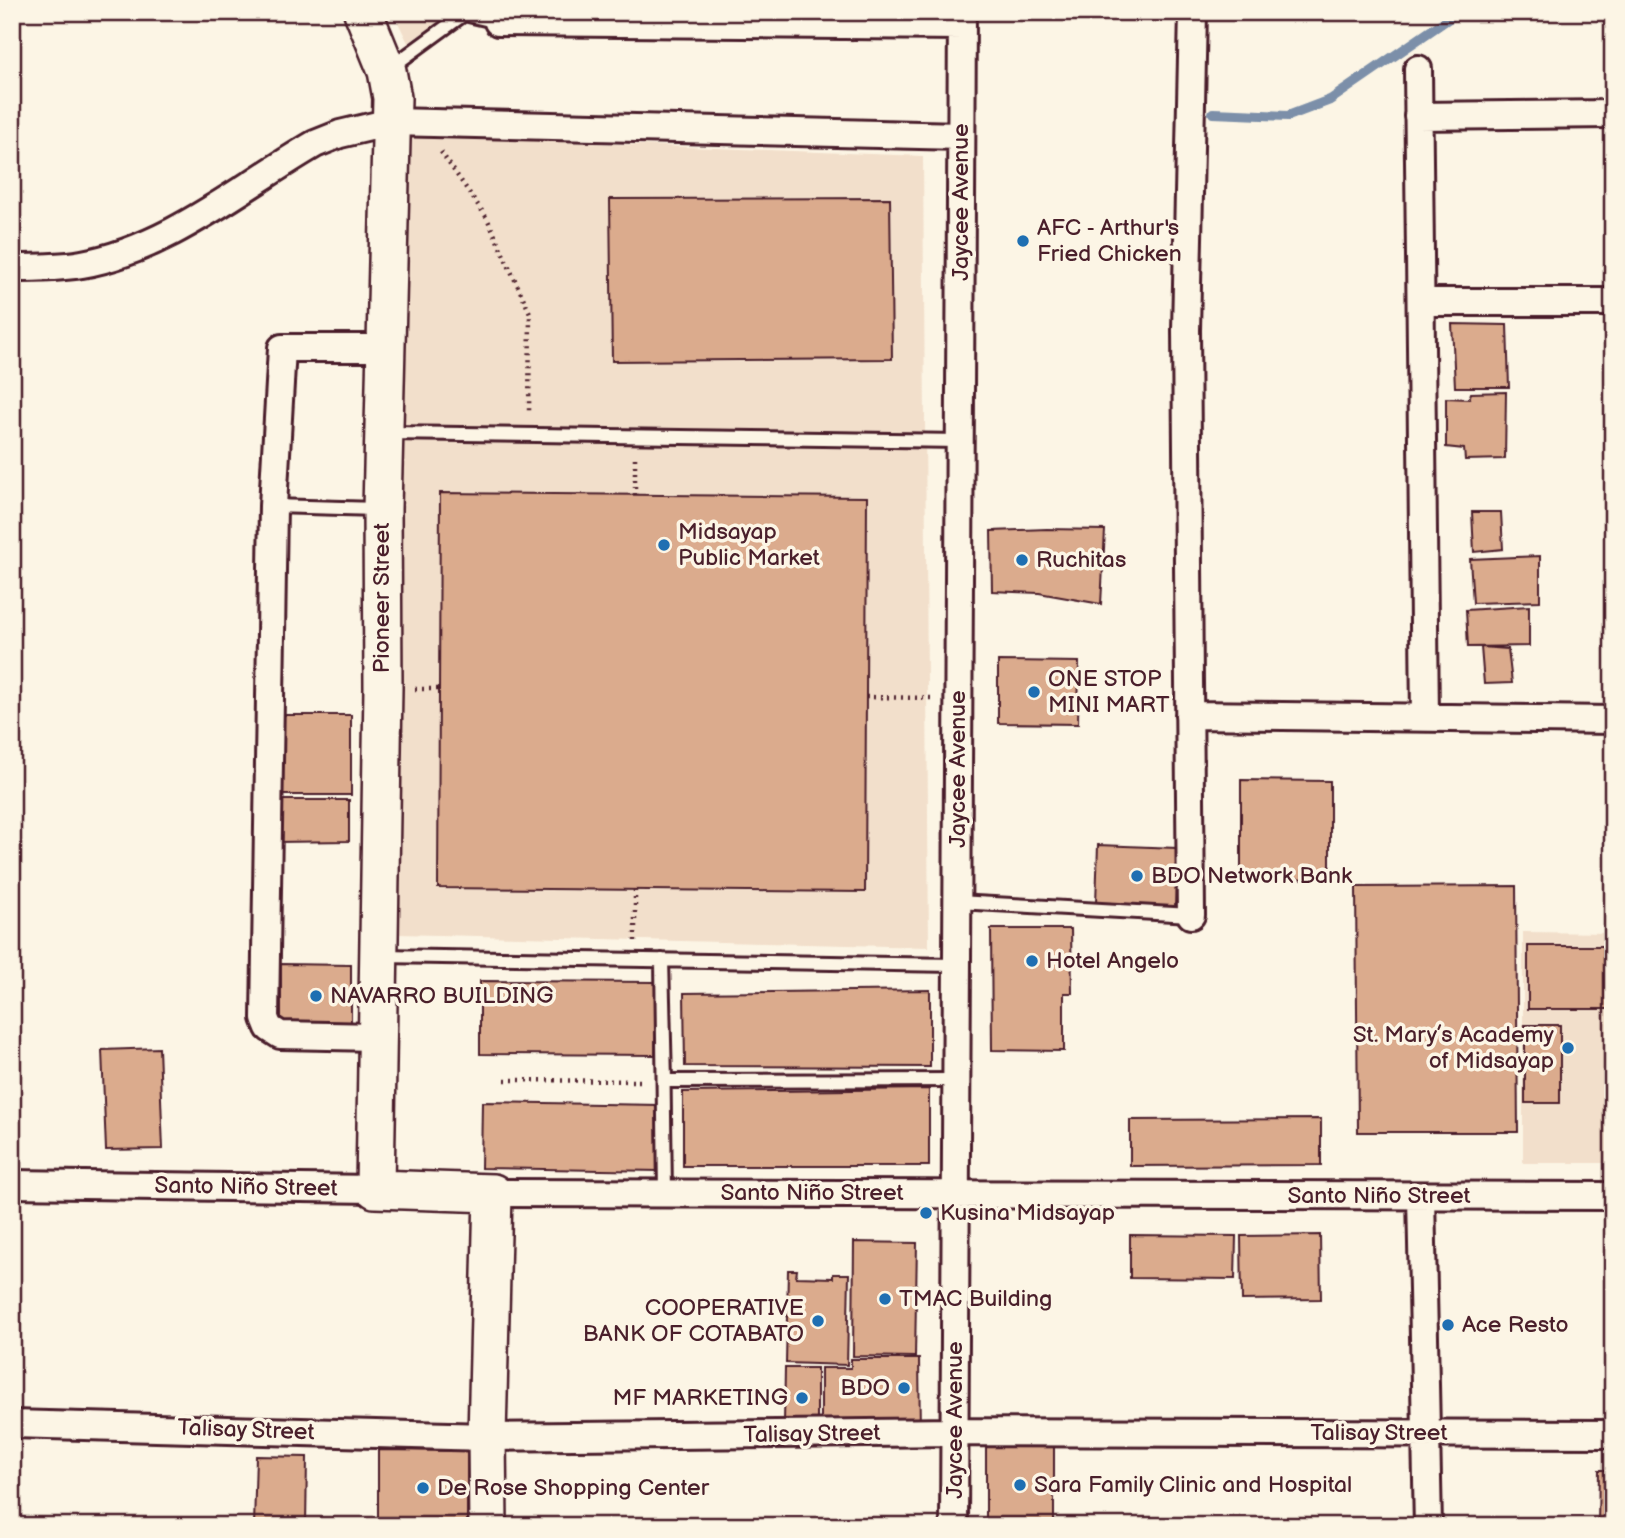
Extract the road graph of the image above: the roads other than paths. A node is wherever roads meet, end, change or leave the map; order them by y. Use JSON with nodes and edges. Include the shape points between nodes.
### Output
{"nodes":[{"id":1,"x":363,"y":12,"type":"edge"},
{"id":2,"x":1193,"y":12,"type":"edge"},
{"id":3,"x":962,"y":19,"type":"edge"},
{"id":4,"x":498,"y":22,"type":"joint"},
{"id":5,"x":1418,"y":69,"type":"dead end"},
{"id":6,"x":387,"y":71,"type":"junction"},
{"id":7,"x":1613,"y":114,"type":"edge"},
{"id":8,"x":1418,"y":116,"type":"junction"},
{"id":9,"x":407,"y":122,"type":"junction"},
{"id":10,"x":961,"y":136,"type":"junction"},
{"id":11,"x":12,"y":268,"type":"edge"},
{"id":12,"x":1423,"y":302,"type":"junction"},
{"id":13,"x":1613,"y":302,"type":"edge"},
{"id":14,"x":386,"y":348,"type":"junction"},
{"id":15,"x":384,"y":433,"type":"junction"},
{"id":16,"x":960,"y":441,"type":"junction"},
{"id":17,"x":273,"y":506,"type":"junction"},
{"id":18,"x":382,"y":509,"type":"junction"},
{"id":19,"x":1189,"y":715,"type":"junction"},
{"id":20,"x":1425,"y":717,"type":"junction"},
{"id":21,"x":1613,"y":720,"type":"edge"},
{"id":22,"x":957,"y":902,"type":"junction"},
{"id":23,"x":1191,"y":915,"type":"joint"},
{"id":24,"x":379,"y":956,"type":"junction"},
{"id":25,"x":662,"y":960,"type":"junction"},
{"id":26,"x":956,"y":965,"type":"junction"},
{"id":27,"x":376,"y":1037,"type":"junction"},
{"id":28,"x":956,"y":1080,"type":"junction"},
{"id":29,"x":12,"y":1184,"type":"edge"},
{"id":30,"x":375,"y":1189,"type":"junction"},
{"id":31,"x":493,"y":1193,"type":"junction"},
{"id":32,"x":665,"y":1193,"type":"junction"},
{"id":33,"x":955,"y":1194,"type":"junction"},
{"id":34,"x":1421,"y":1196,"type":"junction"},
{"id":35,"x":1613,"y":1196,"type":"edge"},
{"id":36,"x":12,"y":1424,"type":"edge"},
{"id":37,"x":956,"y":1432,"type":"junction"},
{"id":38,"x":1425,"y":1433,"type":"junction"},
{"id":39,"x":1613,"y":1434,"type":"edge"},
{"id":40,"x":487,"y":1437,"type":"junction"},
{"id":41,"x":488,"y":1526,"type":"edge"},
{"id":42,"x":954,"y":1526,"type":"edge"},
{"id":43,"x":1428,"y":1526,"type":"edge"}],
"edges":[{"from":1,"to":6,"type":"main road","name":"Pioneer Street"},
{"from":2,"to":19,"type":"street","via":[[1186,330]]},
{"from":3,"to":4,"type":"street"},
{"from":3,"to":10,"type":"street","name":"Jaycee Avenue"},
{"from":4,"to":6,"type":"lane","via":[[464,14]]},
{"from":5,"to":8,"type":"street"},
{"from":6,"to":9,"type":"main road","name":"Pioneer Street","via":[[392,98]]},
{"from":7,"to":8,"type":"street"},
{"from":8,"to":12,"type":"street"},
{"from":9,"to":10,"type":"street"},
{"from":9,"to":11,"type":"street","via":[[367,125],[315,144],[164,235],[123,253],[83,264]]},
{"from":9,"to":14,"type":"main road","name":"Pioneer Street"},
{"from":10,"to":16,"type":"street","name":"Jaycee Avenue"},
{"from":12,"to":13,"type":"street"},
{"from":12,"to":20,"type":"street"},
{"from":14,"to":15,"type":"main road","name":"Pioneer Street"},
{"from":14,"to":17,"type":"street","via":[[282,348]]},
{"from":15,"to":16,"type":"lane"},
{"from":15,"to":18,"type":"main road","name":"Pioneer Street"},
{"from":16,"to":22,"type":"street","name":"Jaycee Avenue"},
{"from":17,"to":18,"type":"lane"},
{"from":17,"to":27,"type":"street","via":[[265,1018],[269,1028],[280,1035]]},
{"from":18,"to":24,"type":"main road","name":"Pioneer Street"},
{"from":19,"to":20,"type":"street"},
{"from":19,"to":23,"type":"street"},
{"from":20,"to":21,"type":"street"},
{"from":22,"to":23,"type":"lane"},
{"from":22,"to":26,"type":"street","name":"Jaycee Avenue"},
{"from":24,"to":25,"type":"lane"},
{"from":24,"to":27,"type":"main road","name":"Pioneer Street"},
{"from":25,"to":26,"type":"lane"},
{"from":25,"to":28,"type":"lane","via":[[665,1081]]},
{"from":25,"to":32,"type":"lane"},
{"from":26,"to":28,"type":"street","name":"Jaycee Avenue"},
{"from":27,"to":30,"type":"main road","name":"Pioneer Street"},
{"from":28,"to":33,"type":"street","name":"Jaycee Avenue"},
{"from":29,"to":30,"type":"street","name":"Santo Niño Street"},
{"from":30,"to":31,"type":"main road","name":"Santo Niño Street"},
{"from":31,"to":32,"type":"street","name":"Santo Niño Street"},
{"from":31,"to":40,"type":"main road"},
{"from":32,"to":33,"type":"street","name":"Santo Niño Street"},
{"from":33,"to":34,"type":"street","name":"Santo Niño Street"},
{"from":33,"to":37,"type":"street","name":"Jaycee Avenue"},
{"from":34,"to":35,"type":"street","name":"Santo Niño Street"},
{"from":34,"to":38,"type":"street"},
{"from":36,"to":40,"type":"street","name":"Talisay Street"},
{"from":37,"to":38,"type":"street","name":"Talisay Street"},
{"from":37,"to":40,"type":"street","name":"Talisay Street"},
{"from":37,"to":42,"type":"street","name":"Jaycee Avenue"},
{"from":38,"to":39,"type":"street","name":"Talisay Street"},
{"from":38,"to":43,"type":"street"},
{"from":40,"to":41,"type":"main road"}]}
